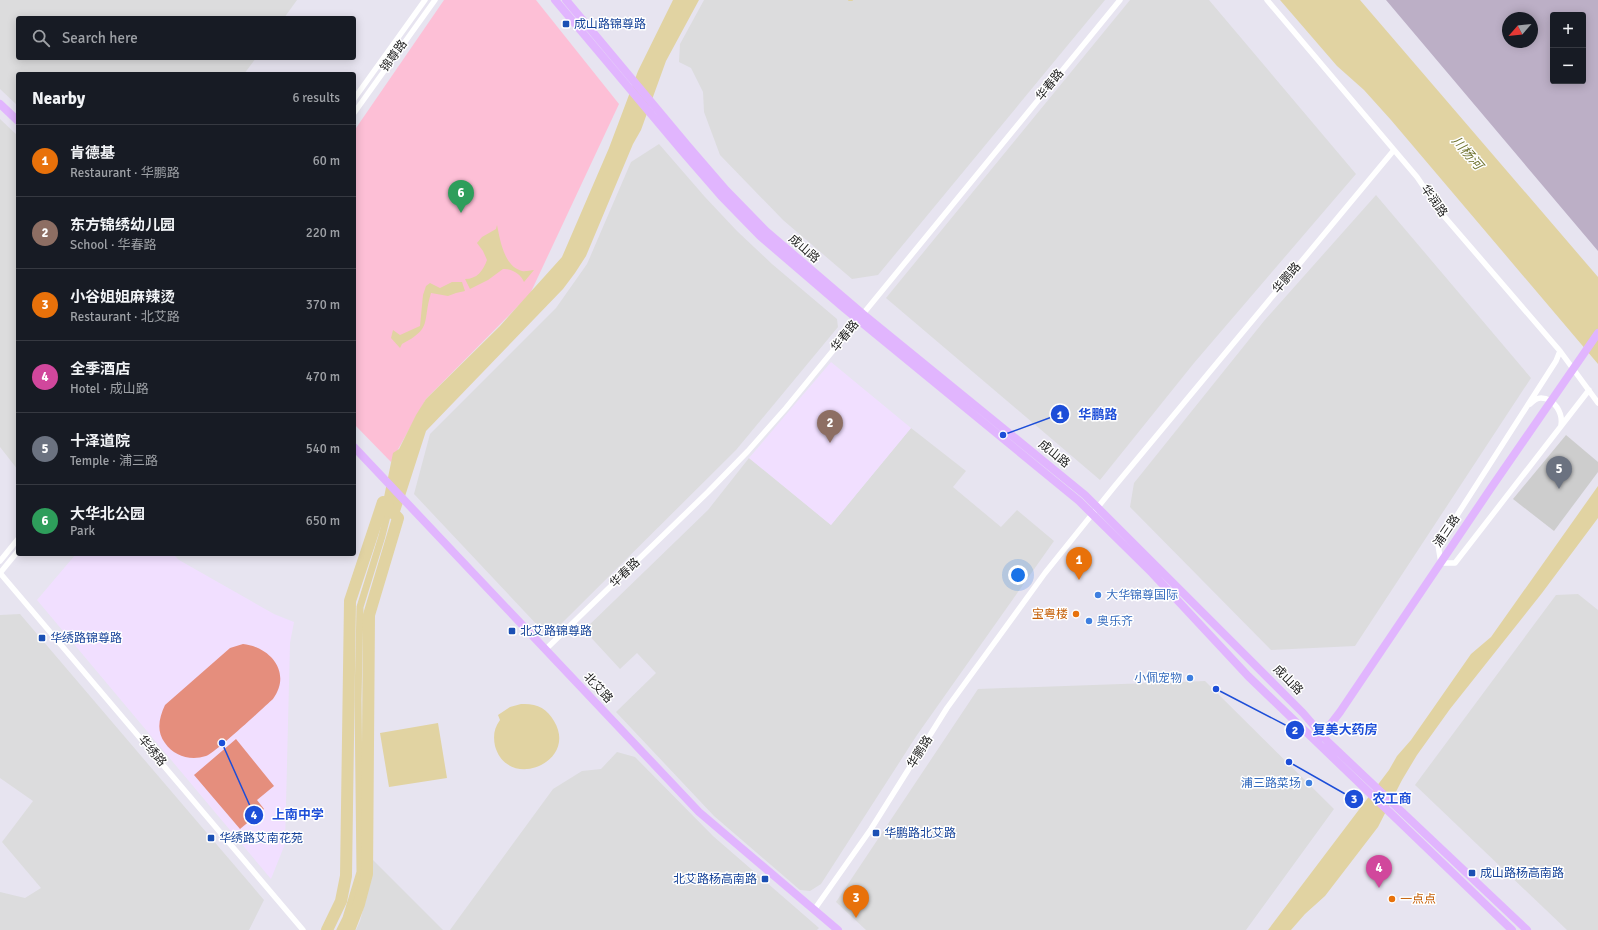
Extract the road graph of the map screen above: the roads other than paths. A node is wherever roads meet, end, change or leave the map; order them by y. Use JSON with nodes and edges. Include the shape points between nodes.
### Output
{"nodes":[{"id":1,"x":425,"y":0,"type":"edge"},
{"id":2,"x":435,"y":0,"type":"edge"},
{"id":3,"x":555,"y":0,"type":"edge"},
{"id":4,"x":566,"y":0,"type":"edge"},
{"id":5,"x":1267,"y":0,"type":"edge"},
{"id":6,"x":1120,"y":1,"type":"edge"},
{"id":7,"x":630,"y":83,"type":"junction"},
{"id":8,"x":356,"y":96,"type":"edge"},
{"id":9,"x":0,"y":104,"type":"edge"},
{"id":10,"x":356,"y":110,"type":"edge"},
{"id":11,"x":16,"y":119,"type":"edge"},
{"id":12,"x":1394,"y":150,"type":"junction"},
{"id":13,"x":860,"y":317,"type":"junction"},
{"id":14,"x":1598,"y":333,"type":"edge"},
{"id":15,"x":1560,"y":351,"type":"junction"},
{"id":16,"x":1589,"y":390,"type":"junction"},
{"id":17,"x":1598,"y":403,"type":"edge"},
{"id":18,"x":1528,"y":405,"type":"junction"},
{"id":19,"x":1560,"y":427,"type":"junction"},
{"id":20,"x":356,"y":449,"type":"edge"},
{"id":21,"x":1095,"y":510,"type":"junction"},
{"id":22,"x":16,"y":541,"type":"edge"},
{"id":23,"x":16,"y":553,"type":"edge"},
{"id":24,"x":0,"y":561,"type":"edge"},
{"id":25,"x":1440,"y":563,"type":"junction"},
{"id":26,"x":0,"y":573,"type":"edge"},
{"id":27,"x":546,"y":649,"type":"junction"},
{"id":28,"x":1323,"y":735,"type":"junction"},
{"id":29,"x":1317,"y":743,"type":"junction"},
{"id":30,"x":1372,"y":790,"type":"junction"},
{"id":31,"x":1396,"y":813,"type":"junction"},
{"id":32,"x":814,"y":910,"type":"junction"},
{"id":33,"x":303,"y":930,"type":"edge"},
{"id":34,"x":838,"y":930,"type":"edge"},
{"id":35,"x":1512,"y":930,"type":"edge"},
{"id":36,"x":1527,"y":930,"type":"edge"}],
"edges":[{"from":1,"to":8,"type":"street","name":"锦尊路"},
{"from":2,"to":10,"type":"street","name":"锦尊路"},
{"from":3,"to":7,"type":"main road","name":"成山路"},
{"from":4,"to":7,"type":"main road","name":"成山路"},
{"from":5,"to":12,"type":"street","name":"华润路"},
{"from":6,"to":13,"type":"street","name":"华春路"},
{"from":7,"to":13,"type":"main road","name":"成山路","via":[[654,106],[726,190],[766,231]]},
{"from":7,"to":13,"type":"main road","name":"成山路","via":[[652,115],[721,196],[760,236]]},
{"from":9,"to":11,"type":"main road"},
{"from":12,"to":15,"type":"street","name":"华润路","via":[[1417,177],[1443,215]]},
{"from":12,"to":21,"type":"street","name":"华鹏路"},
{"from":13,"to":21,"type":"main road","name":"成山路","via":[[1015,447]]},
{"from":13,"to":27,"type":"street","name":"华春路","via":[[748,451]]},
{"from":14,"to":25,"type":"main road","name":"浦三路"},
{"from":15,"to":16,"type":"street","name":"华润路"},
{"from":15,"to":18,"type":"street"},
{"from":16,"to":17,"type":"street","name":"华润路"},
{"from":16,"to":19,"type":"street"},
{"from":18,"to":19,"type":"street","via":[[1539,398],[1547,399],[1559,408],[1562,418]]},
{"from":18,"to":25,"type":"street","via":[[1438,545]]},
{"from":19,"to":25,"type":"street","via":[[1455,562]]},
{"from":20,"to":27,"type":"main road","name":"北艾路"},
{"from":21,"to":28,"type":"main road","name":"成山路","via":[[1217,625]]},
{"from":21,"to":29,"type":"main road","name":"成山路","via":[[1248,676]]},
{"from":21,"to":32,"type":"street","name":"华鹏路","via":[[1045,573],[947,708],[871,829]]},
{"from":22,"to":24,"type":"street"},
{"from":23,"to":26,"type":"street"},
{"from":25,"to":28,"type":"main road","name":"浦三路"},
{"from":26,"to":33,"type":"street","name":"华绣路"},
{"from":27,"to":32,"type":"main road","name":"北艾路","via":[[699,812]]},
{"from":28,"to":29,"type":"main road","name":"浦三路"},
{"from":28,"to":30,"type":"main road","name":"成山路"},
{"from":29,"to":30,"type":"main road","name":"成山路"},
{"from":30,"to":31,"type":"main road","name":"成山路"},
{"from":31,"to":35,"type":"main road","name":"成山路"},
{"from":31,"to":36,"type":"main road","name":"成山路"},
{"from":32,"to":34,"type":"main road","name":"北艾路"}]}
